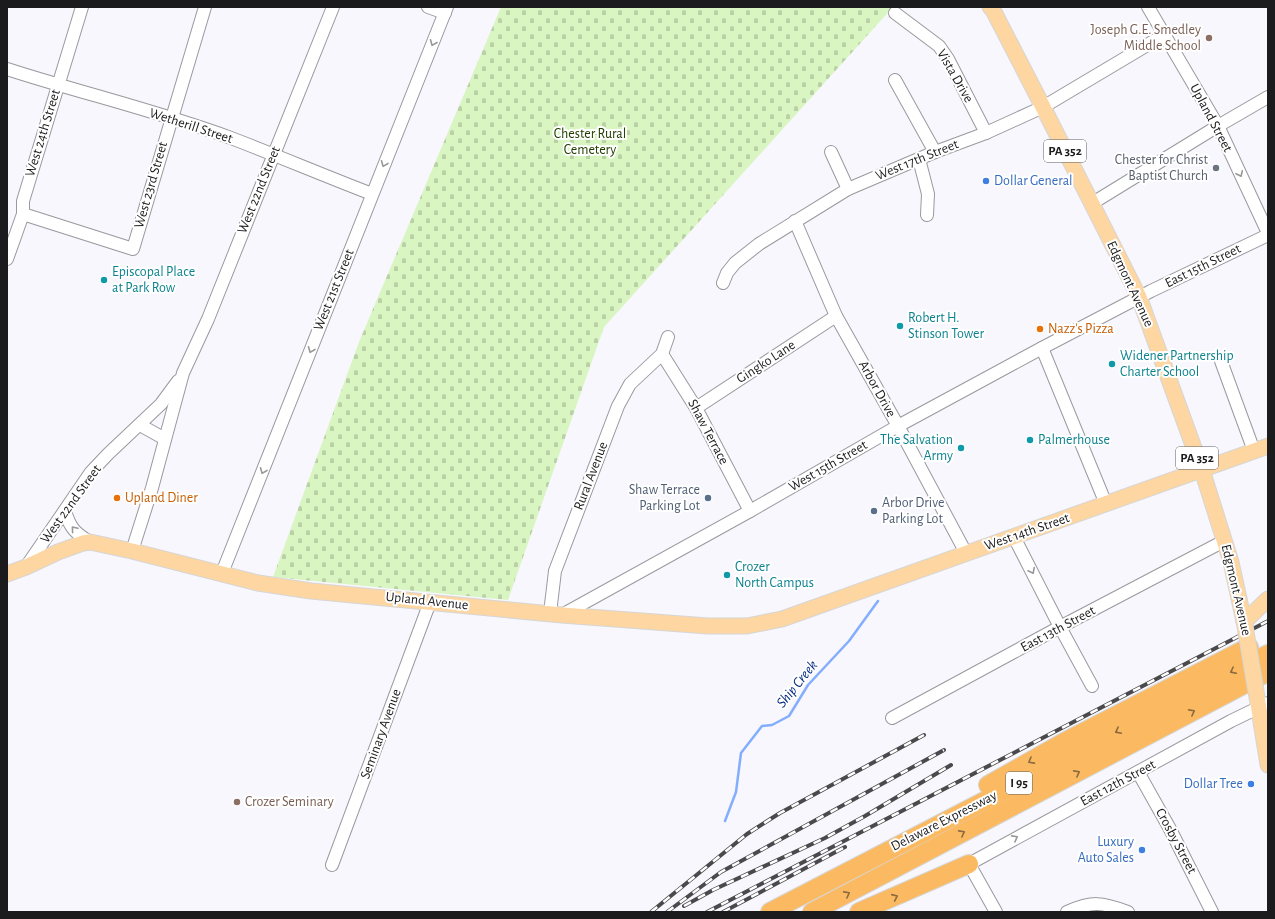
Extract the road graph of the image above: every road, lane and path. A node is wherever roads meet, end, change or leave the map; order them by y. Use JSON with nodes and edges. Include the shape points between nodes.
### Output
{"nodes":[{"id":1,"x":82,"y":7,"type":"edge"},
{"id":2,"x":205,"y":7,"type":"edge"},
{"id":3,"x":332,"y":7,"type":"edge"},
{"id":4,"x":428,"y":7,"type":"edge"},
{"id":5,"x":1148,"y":7,"type":"edge"},
{"id":6,"x":994,"y":8,"type":"edge"},
{"id":7,"x":446,"y":10,"type":"edge"},
{"id":8,"x":895,"y":13,"type":"dead end"},
{"id":9,"x":1164,"y":35,"type":"junction"},
{"id":10,"x":7,"y":69,"type":"edge"},
{"id":11,"x":896,"y":80,"type":"dead end"},
{"id":12,"x":58,"y":85,"type":"junction"},
{"id":13,"x":1268,"y":97,"type":"edge"},
{"id":14,"x":1044,"y":107,"type":"junction"},
{"id":15,"x":171,"y":118,"type":"junction"},
{"id":16,"x":1218,"y":126,"type":"junction"},
{"id":17,"x":986,"y":133,"type":"junction"},
{"id":18,"x":831,"y":152,"type":"dead end"},
{"id":19,"x":935,"y":152,"type":"junction"},
{"id":20,"x":273,"y":155,"type":"junction"},
{"id":21,"x":919,"y":159,"type":"junction"},
{"id":22,"x":848,"y":189,"type":"junction"},
{"id":23,"x":372,"y":194,"type":"junction"},
{"id":24,"x":1091,"y":204,"type":"junction"},
{"id":25,"x":23,"y":214,"type":"junction"},
{"id":26,"x":926,"y":215,"type":"dead end"},
{"id":27,"x":795,"y":221,"type":"junction"},
{"id":28,"x":1268,"y":234,"type":"edge"},
{"id":29,"x":7,"y":259,"type":"edge"},
{"id":30,"x":723,"y":283,"type":"dead end"},
{"id":31,"x":1139,"y":297,"type":"junction"},
{"id":32,"x":836,"y":316,"type":"junction"},
{"id":33,"x":668,"y":337,"type":"dead end"},
{"id":34,"x":1042,"y":348,"type":"junction"},
{"id":35,"x":662,"y":354,"type":"junction"},
{"id":36,"x":1221,"y":361,"type":"dead end"},
{"id":37,"x":183,"y":373,"type":"junction"},
{"id":38,"x":696,"y":408,"type":"junction"},
{"id":39,"x":140,"y":425,"type":"junction"},
{"id":40,"x":898,"y":426,"type":"junction"},
{"id":41,"x":165,"y":439,"type":"junction"},
{"id":42,"x":1261,"y":448,"type":"edge"},
{"id":43,"x":1202,"y":470,"type":"junction"},
{"id":44,"x":1106,"y":504,"type":"junction"},
{"id":45,"x":65,"y":511,"type":"junction"},
{"id":46,"x":750,"y":511,"type":"junction"},
{"id":47,"x":1014,"y":537,"type":"junction"},
{"id":48,"x":1224,"y":541,"type":"junction"},
{"id":49,"x":90,"y":542,"type":"junction"},
{"id":50,"x":132,"y":550,"type":"junction"},
{"id":51,"x":966,"y":553,"type":"junction"},
{"id":52,"x":26,"y":568,"type":"junction"},
{"id":53,"x":222,"y":573,"type":"junction"},
{"id":54,"x":7,"y":574,"type":"edge"},
{"id":55,"x":853,"y":594,"type":"joint"},
{"id":56,"x":1268,"y":599,"type":"edge"},
{"id":57,"x":430,"y":602,"type":"junction"},
{"id":58,"x":556,"y":614,"type":"junction"},
{"id":59,"x":1244,"y":624,"type":"junction"},
{"id":60,"x":1060,"y":627,"type":"junction"},
{"id":61,"x":1249,"y":647,"type":"junction"},
{"id":62,"x":1268,"y":654,"type":"edge"},
{"id":63,"x":1268,"y":672,"type":"edge"},
{"id":64,"x":1092,"y":686,"type":"dead end"},
{"id":65,"x":1263,"y":705,"type":"edge"},
{"id":66,"x":892,"y":718,"type":"dead end"},
{"id":67,"x":1268,"y":765,"type":"edge"},
{"id":68,"x":1138,"y":772,"type":"junction"},
{"id":69,"x":969,"y":864,"type":"junction"},
{"id":70,"x":332,"y":866,"type":"dead end"},
{"id":71,"x":765,"y":912,"type":"edge"},
{"id":72,"x":770,"y":912,"type":"edge"},
{"id":73,"x":812,"y":912,"type":"edge"},
{"id":74,"x":859,"y":912,"type":"edge"},
{"id":75,"x":996,"y":912,"type":"edge"},
{"id":76,"x":1067,"y":912,"type":"edge"},
{"id":77,"x":1128,"y":912,"type":"edge"},
{"id":78,"x":1212,"y":912,"type":"edge"}],
"edges":[{"from":1,"to":12,"type":"street","name":"West 24th Street"},
{"from":2,"to":15,"type":"street","name":"West 23rd Street"},
{"from":3,"to":20,"type":"street","name":"West 22nd Street"},
{"from":4,"to":7,"type":"street"},
{"from":5,"to":9,"type":"street","name":"Upland Street"},
{"from":6,"to":14,"type":"main road","name":"Edgmont Avenue","number":"PA 352"},
{"from":7,"to":23,"type":"street","name":"West 21st Street","one_way":true},
{"from":8,"to":17,"type":"street","name":"Vista Drive","via":[[939,46]]},
{"from":9,"to":14,"type":"street","name":"West 17th Street"},
{"from":9,"to":16,"type":"street","name":"Upland Street"},
{"from":10,"to":12,"type":"street","name":"Wetherill Street"},
{"from":11,"to":19,"type":"street"},
{"from":12,"to":15,"type":"street","name":"Wetherill Street"},
{"from":12,"to":25,"type":"street","name":"West 24th Street","via":[[23,201]]},
{"from":13,"to":16,"type":"street"},
{"from":14,"to":17,"type":"street","name":"West 17th Street"},
{"from":14,"to":24,"type":"main road","name":"Edgmont Avenue","number":"PA 352"},
{"from":15,"to":20,"type":"street","name":"Wetherill Street"},
{"from":15,"to":25,"type":"street","name":"West 23rd Street","via":[[133,249]]},
{"from":16,"to":24,"type":"street"},
{"from":16,"to":28,"type":"street","name":"Upland Street","one_way":true},
{"from":17,"to":19,"type":"street","name":"West 17th Street"},
{"from":18,"to":22,"type":"street"},
{"from":19,"to":21,"type":"street","name":"West 17th Street"},
{"from":20,"to":23,"type":"street","name":"Wetherill Street"},
{"from":20,"to":37,"type":"street","name":"West 22nd Street","via":[[208,319]]},
{"from":21,"to":22,"type":"street","name":"West 17th Street"},
{"from":21,"to":26,"type":"street","via":[[928,194]]},
{"from":22,"to":27,"type":"street","name":"West 17th Street"},
{"from":23,"to":53,"type":"street","name":"West 21st Street","one_way":true},
{"from":24,"to":31,"type":"main road","name":"Edgmont Avenue","number":"PA 352"},
{"from":25,"to":29,"type":"street","name":"West 24th Street"},
{"from":27,"to":30,"type":"street","name":"West 17th Street","via":[[735,263]]},
{"from":27,"to":32,"type":"street","name":"Arbor Drive"},
{"from":28,"to":31,"type":"street","name":"East 15th Street"},
{"from":31,"to":34,"type":"street","name":"West 15th Street"},
{"from":31,"to":43,"type":"main road","name":"Edgmont Avenue","number":"PA 352"},
{"from":32,"to":38,"type":"street","name":"Gingko Lane"},
{"from":32,"to":40,"type":"street","name":"Arbor Drive"},
{"from":33,"to":35,"type":"street"},
{"from":34,"to":40,"type":"street","name":"West 15th Street"},
{"from":34,"to":44,"type":"street"},
{"from":35,"to":38,"type":"street","name":"Shaw Terrace"},
{"from":35,"to":58,"type":"street","name":"Rural Avenue","via":[[630,384],[618,406],[555,571]]},
{"from":36,"to":42,"type":"street"},
{"from":37,"to":39,"type":"street","name":"West 22nd Street","via":[[161,404]]},
{"from":37,"to":41,"type":"street","name":"West 22nd Street"},
{"from":38,"to":46,"type":"street","name":"Shaw Terrace"},
{"from":39,"to":41,"type":"street"},
{"from":39,"to":45,"type":"street","name":"West 22nd Street","via":[[91,472]]},
{"from":40,"to":46,"type":"street","name":"West 15th Street"},
{"from":40,"to":51,"type":"street","name":"Arbor Drive"},
{"from":41,"to":50,"type":"street","name":"West 22nd Street"},
{"from":42,"to":43,"type":"main road","name":"West 14th Street"},
{"from":43,"to":44,"type":"main road","name":"West 14th Street"},
{"from":43,"to":48,"type":"main road","name":"Edgmont Avenue","number":"PA 352"},
{"from":44,"to":47,"type":"main road","name":"West 14th Street"},
{"from":49,"to":45,"type":"street","one_way":true,"via":[[76,534]]},
{"from":45,"to":52,"type":"street","name":"West 22nd Street"},
{"from":46,"to":58,"type":"street","name":"West 15th Street"},
{"from":47,"to":51,"type":"main road","name":"West 14th Street"},
{"from":47,"to":60,"type":"street","one_way":true},
{"from":48,"to":59,"type":"main road","name":"Edgmont Avenue","number":"PA 352"},
{"from":48,"to":60,"type":"street","name":"East 13th Street"},
{"from":49,"to":50,"type":"main road","name":"Upland Avenue"},
{"from":49,"to":52,"type":"main road","name":"Upland Avenue","via":[[58,552]]},
{"from":50,"to":53,"type":"main road","name":"Upland Avenue"},
{"from":51,"to":55,"type":"main road","name":"West 14th Street"},
{"from":52,"to":54,"type":"main road","name":"Upland Avenue"},
{"from":53,"to":57,"type":"main road","name":"Upland Avenue","via":[[289,588]]},
{"from":55,"to":58,"type":"main road","name":"Upland Avenue","via":[[782,619],[747,626],[708,626]]},
{"from":56,"to":59,"type":"main road"},
{"from":57,"to":58,"type":"main road","name":"Upland Avenue"},
{"from":57,"to":70,"type":"street","name":"Seminary Avenue"},
{"from":59,"to":61,"type":"main road","name":"Edgmont Avenue","number":"PA 352","bridge":true},
{"from":60,"to":64,"type":"street"},
{"from":60,"to":66,"type":"street","name":"East 13th Street"},
{"from":61,"to":65,"type":"main road","name":"Edgmont Avenue","number":"PA 352","bridge":true,"via":[[1256,691]]},
{"from":61,"to":71,"type":"highway","one_way":true,"via":[[1064,742],[815,878]]},
{"from":62,"to":72,"type":"highway","name":"Delaware Expressway","number":"I 95","one_way":true},
{"from":73,"to":63,"type":"highway","name":"Delaware Expressway","number":"I 95","one_way":true},
{"from":65,"to":67,"type":"main road","name":"Edgmont Avenue","number":"PA 352"},
{"from":65,"to":68,"type":"street","name":"East 12th Street"},
{"from":69,"to":68,"type":"street","name":"East 12th Street","one_way":true},
{"from":68,"to":78,"type":"street","name":"Crosby Street"},
{"from":74,"to":69,"type":"highway","one_way":true},
{"from":69,"to":75,"type":"street"},
{"from":76,"to":77,"type":"street","via":[[1099,903]]}]}
